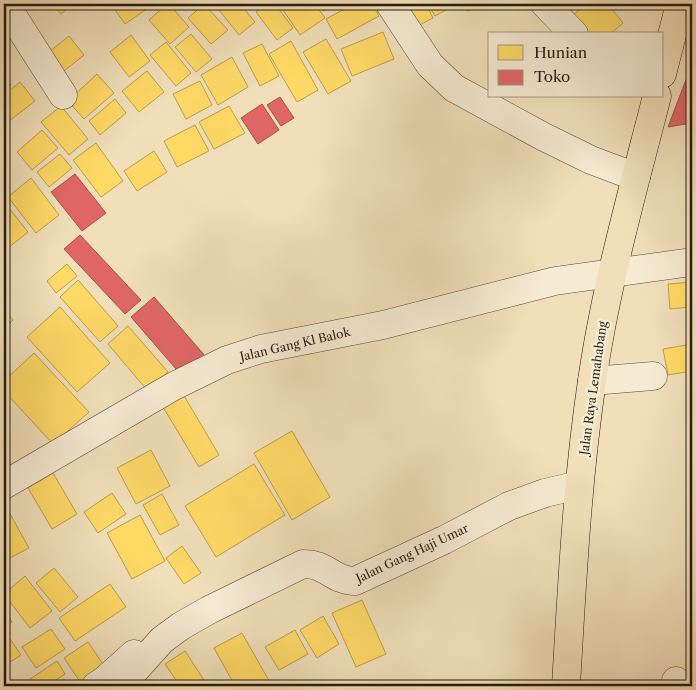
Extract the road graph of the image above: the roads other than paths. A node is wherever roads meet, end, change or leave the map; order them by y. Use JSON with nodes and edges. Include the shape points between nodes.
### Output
{"nodes":[{"id":1,"x":5,"y":4,"type":"edge"},
{"id":2,"x":390,"y":4,"type":"edge"},
{"id":3,"x":545,"y":4,"type":"edge"},
{"id":4,"x":680,"y":4,"type":"edge"},
{"id":5,"x":572,"y":32,"type":"edge"},
{"id":6,"x":664,"y":66,"type":"edge"},
{"id":7,"x":63,"y":95,"type":"dead end"},
{"id":8,"x":650,"y":100,"type":"edge"},
{"id":9,"x":636,"y":177,"type":"junction"},
{"id":10,"x":692,"y":262,"type":"edge"},
{"id":11,"x":612,"y":274,"type":"junction"},
{"id":12,"x":653,"y":376,"type":"dead end"},
{"id":13,"x":592,"y":381,"type":"junction"},
{"id":14,"x":579,"y":485,"type":"junction"},
{"id":15,"x":4,"y":486,"type":"edge"},
{"id":16,"x":221,"y":604,"type":"junction"},
{"id":17,"x":96,"y":686,"type":"edge"},
{"id":18,"x":125,"y":686,"type":"edge"},
{"id":19,"x":566,"y":686,"type":"edge"}],
"edges":[{"from":1,"to":7,"type":"street"},
{"from":2,"to":9,"type":"street","via":[[430,65],[454,88],[591,160]]},
{"from":3,"to":5,"type":"street"},
{"from":4,"to":6,"type":"main road"},
{"from":8,"to":9,"type":"main road","name":"Jalan Raya Lemahabang"},
{"from":9,"to":11,"type":"main road","name":"Jalan Raya Lemahabang"},
{"from":10,"to":11,"type":"street","name":"Jalan Gang Kl Balok"},
{"from":11,"to":13,"type":"main road","name":"Jalan Raya Lemahabang"},
{"from":11,"to":15,"type":"street","name":"Jalan Gang Kl Balok","via":[[528,286],[383,325],[261,349],[227,360],[174,386]]},
{"from":12,"to":13,"type":"street"},
{"from":13,"to":14,"type":"main road","name":"Jalan Raya Lemahabang"},
{"from":14,"to":16,"type":"street","name":"Jalan Gang Haji Umar","via":[[509,506],[355,581],[344,581],[314,564],[303,564]]},
{"from":14,"to":19,"type":"main road","name":"Jalan Raya Lemahabang"},
{"from":16,"to":17,"type":"street","via":[[207,603],[159,627]]},
{"from":16,"to":18,"type":"street","via":[[162,640],[126,680]]}]}
